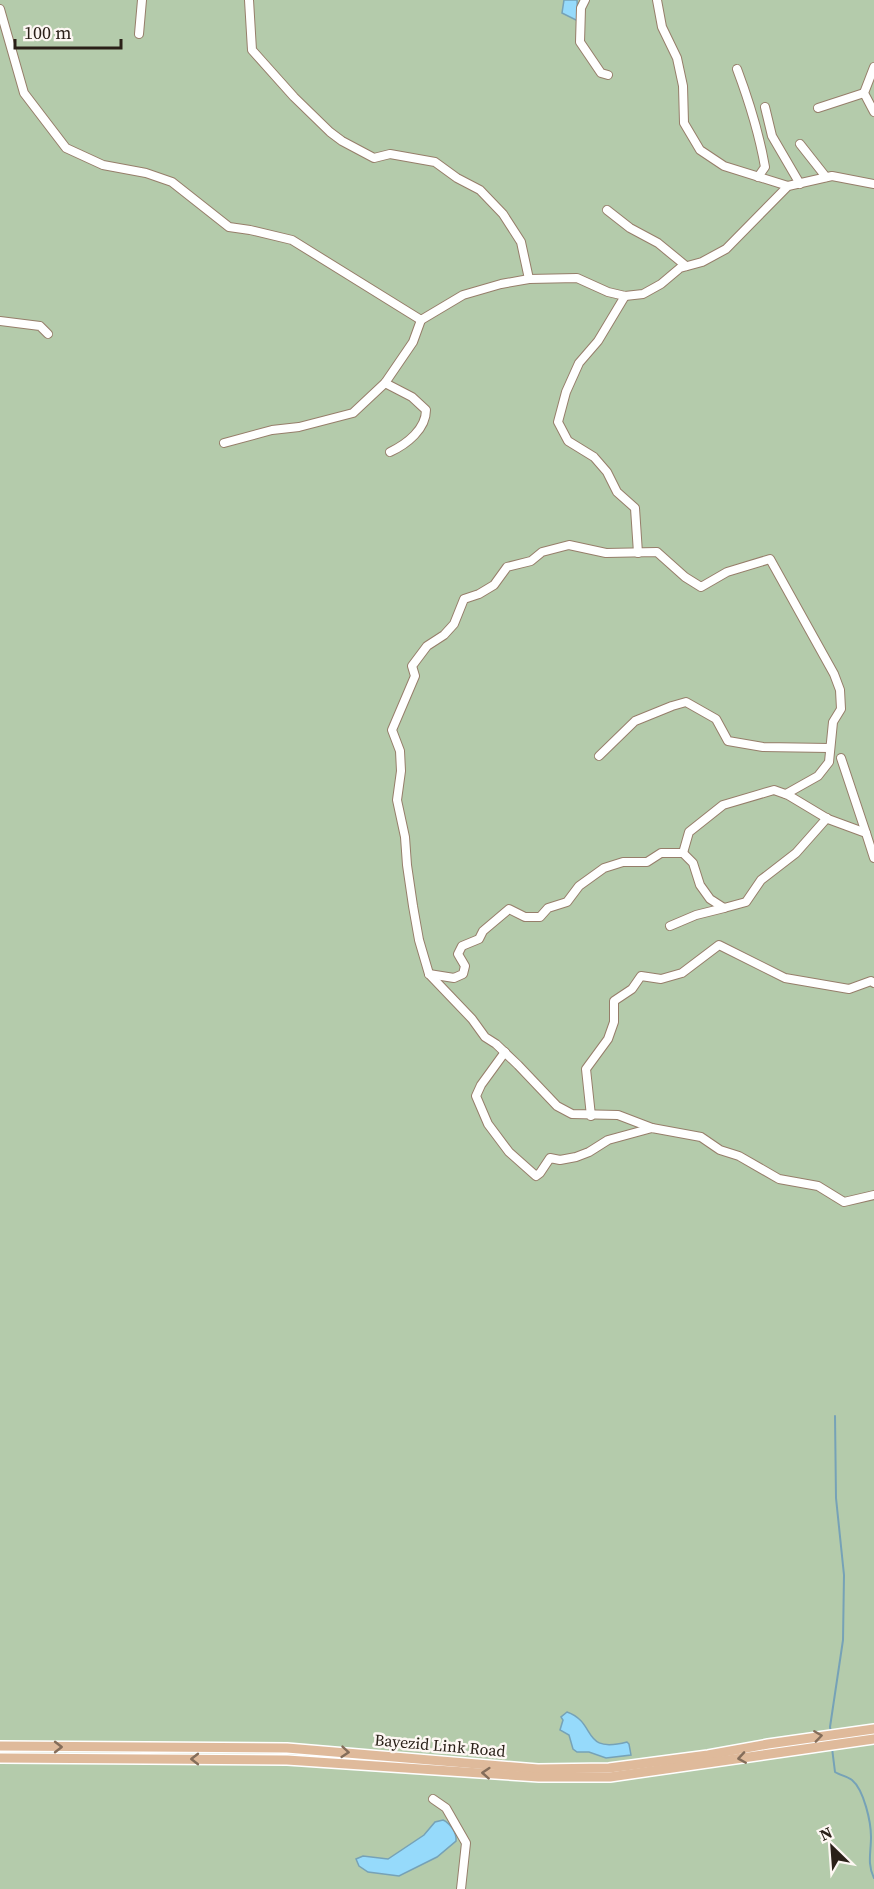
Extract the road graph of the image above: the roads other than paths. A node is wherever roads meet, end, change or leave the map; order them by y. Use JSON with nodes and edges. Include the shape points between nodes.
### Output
{"nodes":[{"id":1,"x":142,"y":0,"type":"edge"},
{"id":2,"x":249,"y":0,"type":"edge"},
{"id":3,"x":585,"y":0,"type":"edge"},
{"id":4,"x":657,"y":0,"type":"edge"},
{"id":5,"x":0,"y":9,"type":"edge"},
{"id":6,"x":139,"y":34,"type":"dead end"},
{"id":7,"x":874,"y":67,"type":"edge"},
{"id":8,"x":736,"y":69,"type":"dead end"},
{"id":9,"x":608,"y":75,"type":"dead end"},
{"id":10,"x":864,"y":93,"type":"junction"},
{"id":11,"x":765,"y":107,"type":"dead end"},
{"id":12,"x":818,"y":108,"type":"dead end"},
{"id":13,"x":874,"y":112,"type":"edge"},
{"id":14,"x":800,"y":144,"type":"dead end"},
{"id":15,"x":758,"y":177,"type":"junction"},
{"id":16,"x":826,"y":177,"type":"junction"},
{"id":17,"x":800,"y":184,"type":"junction"},
{"id":18,"x":874,"y":184,"type":"edge"},
{"id":19,"x":788,"y":186,"type":"junction"},
{"id":20,"x":607,"y":210,"type":"dead end"},
{"id":21,"x":686,"y":266,"type":"junction"},
{"id":22,"x":529,"y":279,"type":"junction"},
{"id":23,"x":625,"y":296,"type":"junction"},
{"id":24,"x":421,"y":320,"type":"junction"},
{"id":25,"x":0,"y":321,"type":"edge"},
{"id":26,"x":48,"y":334,"type":"dead end"},
{"id":27,"x":386,"y":383,"type":"junction"},
{"id":28,"x":224,"y":443,"type":"dead end"},
{"id":29,"x":390,"y":452,"type":"dead end"},
{"id":30,"x":639,"y":553,"type":"junction"},
{"id":31,"x":829,"y":748,"type":"junction"},
{"id":32,"x":599,"y":756,"type":"dead end"},
{"id":33,"x":840,"y":758,"type":"dead end"},
{"id":34,"x":786,"y":794,"type":"junction"},
{"id":35,"x":827,"y":818,"type":"junction"},
{"id":36,"x":867,"y":833,"type":"junction"},
{"id":37,"x":683,"y":853,"type":"junction"},
{"id":38,"x":874,"y":857,"type":"edge"},
{"id":39,"x":724,"y":908,"type":"junction"},
{"id":40,"x":670,"y":926,"type":"dead end"},
{"id":41,"x":429,"y":974,"type":"junction"},
{"id":42,"x":874,"y":983,"type":"edge"},
{"id":43,"x":505,"y":1052,"type":"junction"},
{"id":44,"x":591,"y":1116,"type":"junction"},
{"id":45,"x":652,"y":1128,"type":"junction"},
{"id":46,"x":874,"y":1195,"type":"edge"},
{"id":47,"x":874,"y":1728,"type":"edge"},
{"id":48,"x":874,"y":1739,"type":"edge"},
{"id":49,"x":768,"y":1743,"type":"junction"},
{"id":50,"x":0,"y":1746,"type":"edge"},
{"id":51,"x":770,"y":1754,"type":"junction"},
{"id":52,"x":0,"y":1758,"type":"edge"},
{"id":53,"x":433,"y":1799,"type":"dead end"},
{"id":54,"x":461,"y":1889,"type":"edge"}],
"edges":[{"from":1,"to":6,"type":"street"},
{"from":2,"to":22,"type":"street","via":[[252,50],[294,97],[342,141],[374,158],[390,154],[435,162],[480,190],[503,214],[521,242]]},
{"from":3,"to":9,"type":"street","via":[[580,8],[580,42],[601,73]]},
{"from":4,"to":15,"type":"street","via":[[662,27],[677,58],[684,123],[700,150],[724,166]]},
{"from":5,"to":24,"type":"street","via":[[24,93],[66,148],[103,165],[172,182],[230,227],[292,240]]},
{"from":7,"to":10,"type":"street"},
{"from":8,"to":15,"type":"street","via":[[761,145],[765,167]]},
{"from":10,"to":12,"type":"street"},
{"from":10,"to":13,"type":"street"},
{"from":11,"to":17,"type":"street","via":[[772,136]]},
{"from":14,"to":16,"type":"street"},
{"from":15,"to":19,"type":"street"},
{"from":16,"to":17,"type":"street"},
{"from":16,"to":18,"type":"street"},
{"from":17,"to":19,"type":"street"},
{"from":19,"to":21,"type":"street","via":[[726,249]]},
{"from":20,"to":21,"type":"street"},
{"from":21,"to":23,"type":"street","via":[[661,285],[642,294]]},
{"from":22,"to":23,"type":"street","via":[[577,278]]},
{"from":22,"to":24,"type":"street","via":[[463,295]]},
{"from":23,"to":30,"type":"street","via":[[598,341],[579,363],[558,422],[568,441],[594,457],[617,492],[634,508]]},
{"from":24,"to":27,"type":"street","via":[[413,342]]},
{"from":25,"to":26,"type":"street","via":[[40,326]]},
{"from":27,"to":28,"type":"street","via":[[353,413]]},
{"from":27,"to":29,"type":"street","via":[[426,410],[422,428]]},
{"from":30,"to":31,"type":"street","via":[[657,552],[701,587],[727,572],[770,559],[840,690],[841,709],[833,722]]},
{"from":30,"to":41,"type":"street","via":[[606,553],[569,545],[507,567],[494,585],[464,599],[454,624],[427,646],[412,666],[415,676],[392,730],[400,751],[397,800],[413,906]]},
{"from":31,"to":32,"type":"street","via":[[763,747],[728,741],[716,719],[686,702],[634,721]]},
{"from":31,"to":34,"type":"street","via":[[829,762],[818,776]]},
{"from":33,"to":36,"type":"street"},
{"from":34,"to":35,"type":"street"},
{"from":34,"to":37,"type":"street","via":[[774,790],[723,805],[689,832]]},
{"from":35,"to":36,"type":"street"},
{"from":35,"to":39,"type":"street","via":[[796,853],[761,880],[746,902]]},
{"from":36,"to":38,"type":"street"},
{"from":37,"to":39,"type":"street","via":[[693,863],[700,885],[710,899]]},
{"from":37,"to":41,"type":"street","via":[[661,853],[647,862],[623,862],[604,868],[579,886],[567,902],[548,908],[540,918],[525,917],[508,909],[478,939],[462,946],[458,954],[465,966],[463,974],[454,978]]},
{"from":39,"to":40,"type":"street"},
{"from":41,"to":43,"type":"street","via":[[485,1036]]},
{"from":42,"to":44,"type":"street","via":[[849,989],[785,978],[719,945],[682,973],[661,980],[641,976],[632,989],[614,1001],[614,1022],[608,1039],[586,1069]]},
{"from":43,"to":44,"type":"street","via":[[557,1106],[572,1114]]},
{"from":43,"to":45,"type":"street","via":[[476,1096],[488,1124],[509,1152],[536,1176],[550,1158],[576,1157],[608,1140]]},
{"from":44,"to":45,"type":"street","via":[[618,1115]]},
{"from":45,"to":46,"type":"street","via":[[701,1137],[779,1179],[818,1186],[844,1202]]},
{"from":49,"to":47,"type":"main road","name":"Bayezid Link Road","one_way":true},
{"from":48,"to":51,"type":"main road","name":"Bayezid Link Road"},
{"from":50,"to":49,"type":"main road","name":"Bayezid Link Road","one_way":true,"via":[[287,1748],[538,1769],[609,1768]]},
{"from":49,"to":51,"type":"main road"},
{"from":51,"to":52,"type":"main road","name":"Bayezid Link Road","one_way":true,"via":[[598,1777],[538,1777],[287,1760]]},
{"from":53,"to":54,"type":"street","via":[[446,1808],[466,1844]]}]}
